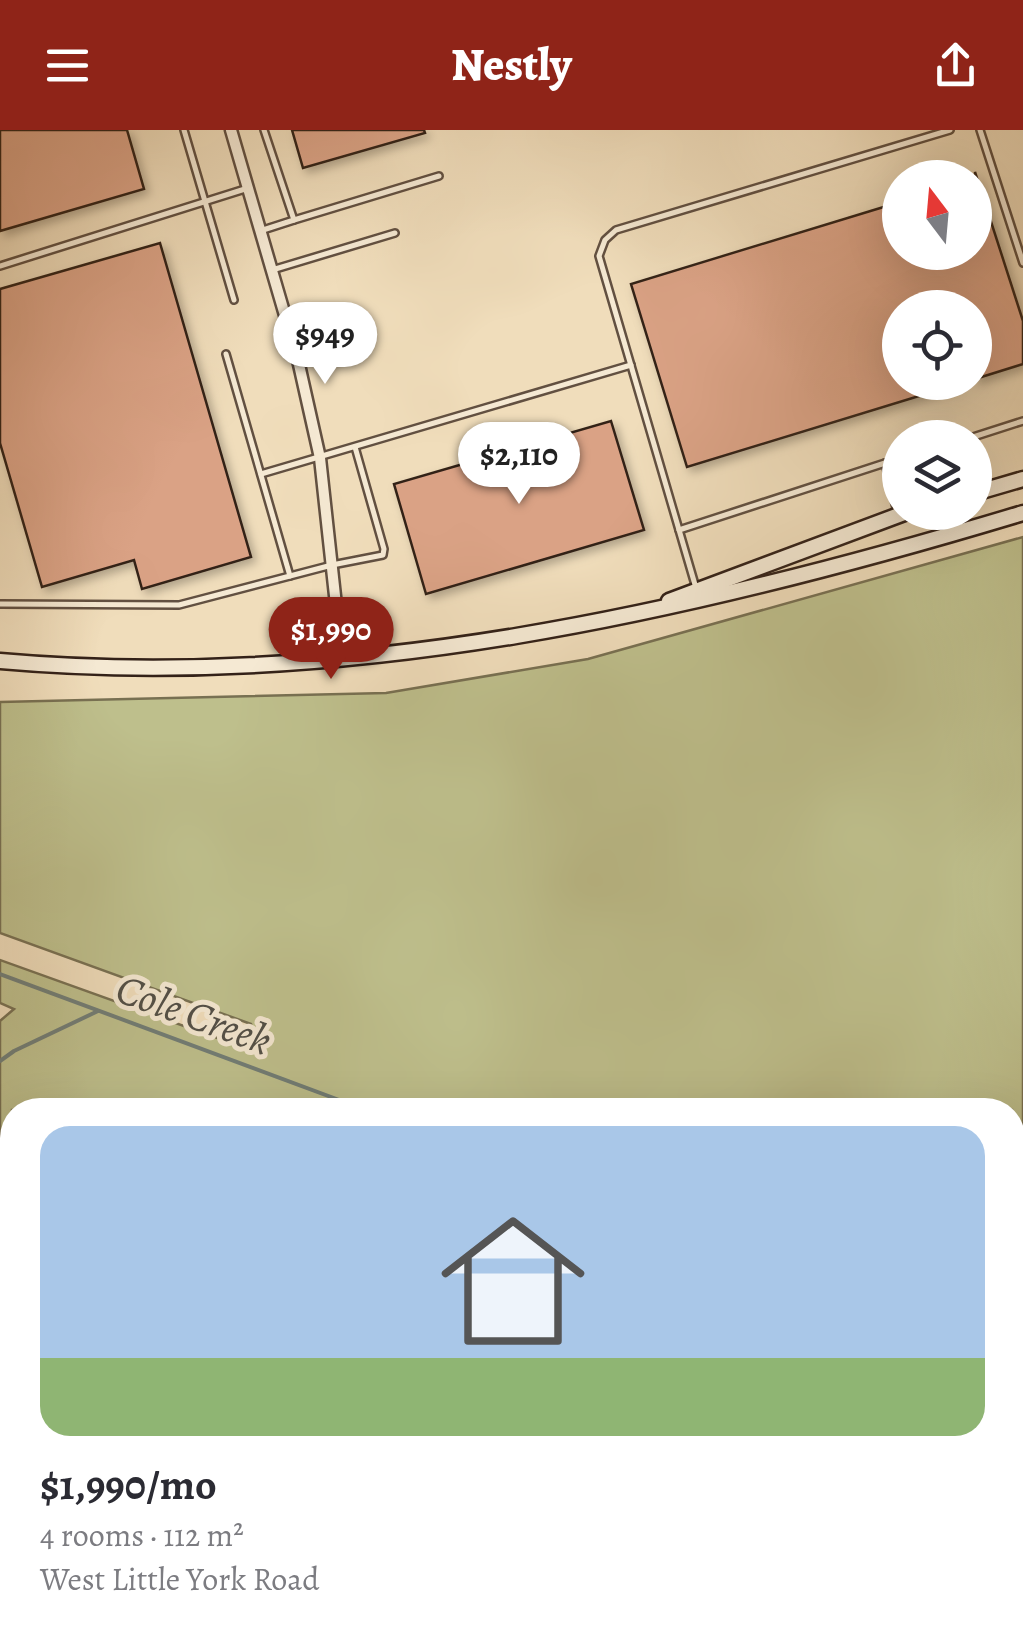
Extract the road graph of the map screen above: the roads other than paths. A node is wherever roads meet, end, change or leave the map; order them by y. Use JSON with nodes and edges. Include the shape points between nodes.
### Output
{"nodes":[{"id":1,"x":184,"y":130,"type":"edge"},
{"id":2,"x":231,"y":130,"type":"edge"},
{"id":3,"x":264,"y":130,"type":"edge"},
{"id":4,"x":950,"y":130,"type":"edge"},
{"id":5,"x":980,"y":130,"type":"edge"},
{"id":6,"x":439,"y":176,"type":"dead end"},
{"id":7,"x":248,"y":188,"type":"junction"},
{"id":8,"x":206,"y":203,"type":"junction"},
{"id":9,"x":294,"y":220,"type":"junction"},
{"id":10,"x":260,"y":231,"type":"junction"},
{"id":11,"x":395,"y":233,"type":"dead end"},
{"id":12,"x":1023,"y":264,"type":"edge"},
{"id":13,"x":0,"y":266,"type":"edge"},
{"id":14,"x":272,"y":270,"type":"junction"},
{"id":15,"x":234,"y":300,"type":"dead end"},
{"id":16,"x":226,"y":354,"type":"dead end"},
{"id":17,"x":630,"y":365,"type":"junction"},
{"id":18,"x":1023,"y":421,"type":"edge"},
{"id":19,"x":992,"y":431,"type":"edge"},
{"id":20,"x":355,"y":447,"type":"junction"},
{"id":21,"x":320,"y":458,"type":"junction"},
{"id":22,"x":882,"y":464,"type":"edge"},
{"id":23,"x":261,"y":474,"type":"junction"},
{"id":24,"x":1023,"y":479,"type":"edge"},
{"id":25,"x":992,"y":488,"type":"edge"},
{"id":26,"x":1023,"y":513,"type":"edge"},
{"id":27,"x":882,"y":521,"type":"edge"},
{"id":28,"x":679,"y":530,"type":"junction"},
{"id":29,"x":332,"y":565,"type":"junction"},
{"id":30,"x":290,"y":576,"type":"junction"},
{"id":31,"x":696,"y":588,"type":"junction"},
{"id":32,"x":0,"y":604,"type":"edge"},
{"id":33,"x":654,"y":607,"type":"junction"},
{"id":34,"x":0,"y":660,"type":"edge"},
{"id":35,"x":342,"y":660,"type":"junction"}],
"edges":[{"from":1,"to":8,"type":"lane"},
{"from":2,"to":7,"type":"street"},
{"from":3,"to":9,"type":"lane"},
{"from":4,"to":17,"type":"lane","via":[[616,230],[599,256]]},
{"from":5,"to":12,"type":"lane"},
{"from":6,"to":9,"type":"lane"},
{"from":7,"to":8,"type":"lane"},
{"from":7,"to":10,"type":"street"},
{"from":8,"to":13,"type":"lane"},
{"from":8,"to":15,"type":"lane"},
{"from":9,"to":10,"type":"lane"},
{"from":10,"to":14,"type":"street"},
{"from":11,"to":14,"type":"lane"},
{"from":14,"to":21,"type":"street"},
{"from":16,"to":23,"type":"lane"},
{"from":17,"to":20,"type":"lane"},
{"from":17,"to":28,"type":"lane"},
{"from":18,"to":19,"type":"lane"},
{"from":20,"to":21,"type":"lane"},
{"from":20,"to":29,"type":"lane","via":[[384,549],[379,556]]},
{"from":21,"to":23,"type":"lane"},
{"from":21,"to":29,"type":"street"},
{"from":22,"to":28,"type":"lane"},
{"from":23,"to":30,"type":"lane"},
{"from":24,"to":25,"type":"main road"},
{"from":26,"to":33,"type":"main road","via":[[748,590]]},
{"from":27,"to":31,"type":"main road"},
{"from":28,"to":31,"type":"lane"},
{"from":29,"to":30,"type":"lane"},
{"from":29,"to":35,"type":"street"},
{"from":30,"to":32,"type":"lane","via":[[179,605]]},
{"from":31,"to":33,"type":"main road"},
{"from":33,"to":35,"type":"main road","via":[[544,631]]},
{"from":34,"to":35,"type":"main road","via":[[171,667]]}]}
